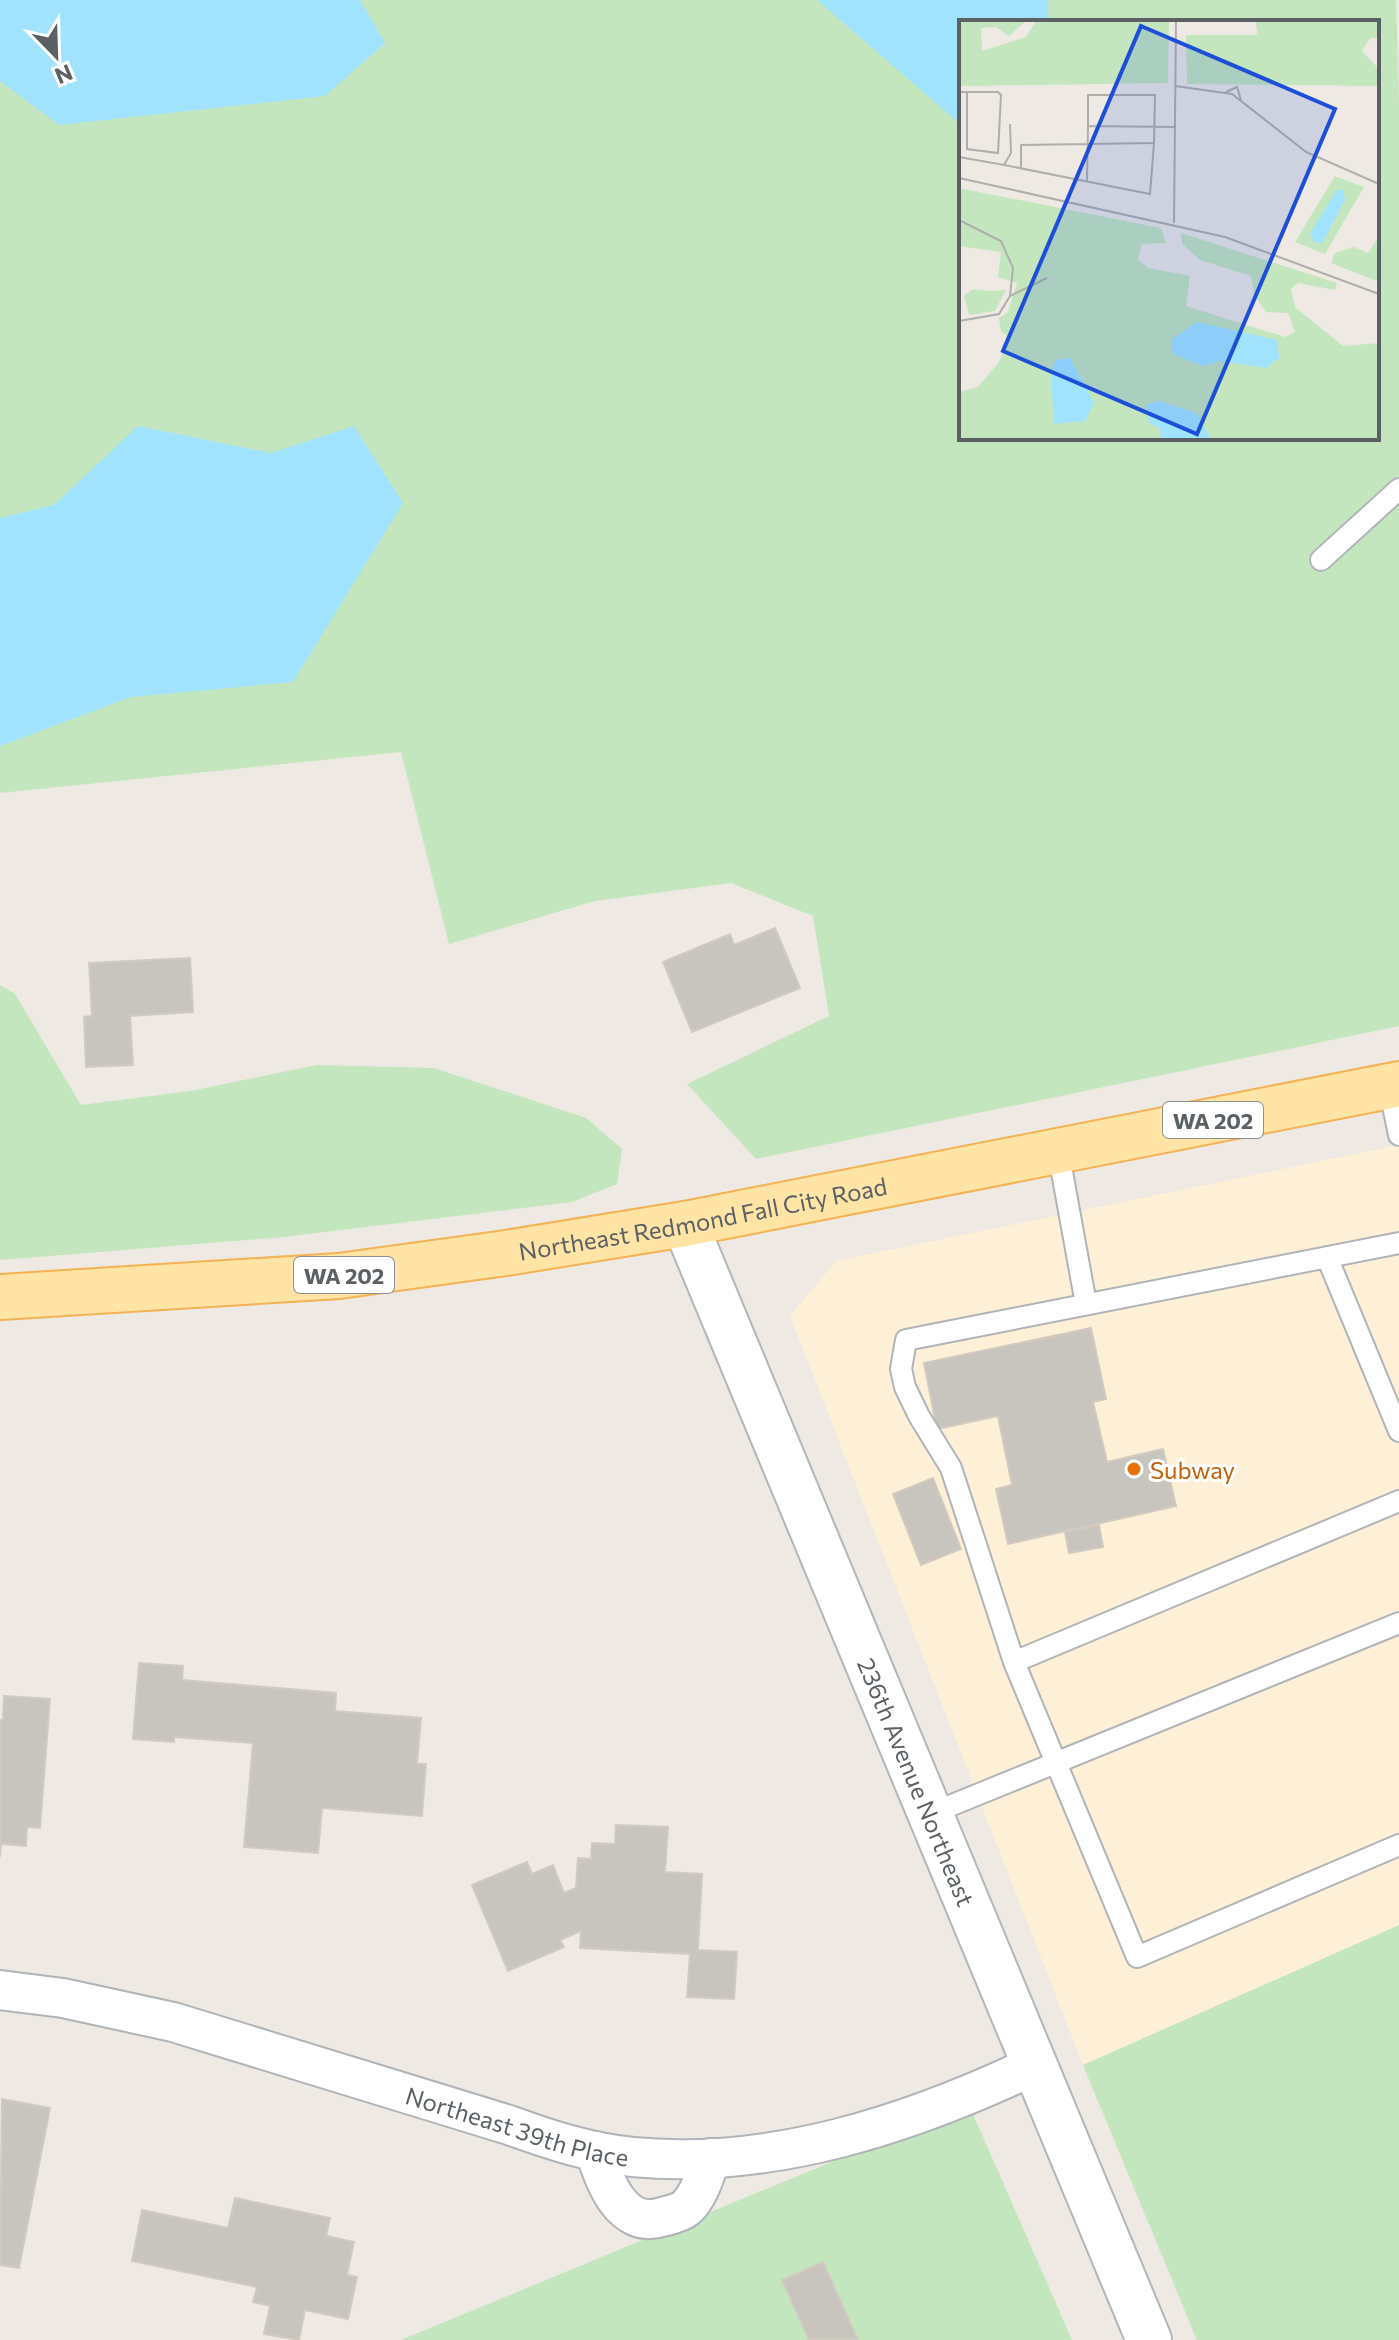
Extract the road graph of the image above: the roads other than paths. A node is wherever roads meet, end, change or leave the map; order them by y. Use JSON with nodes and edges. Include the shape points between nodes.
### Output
{"nodes":[{"id":1,"x":1399,"y":489,"type":"edge"},
{"id":2,"x":1321,"y":560,"type":"dead end"},
{"id":3,"x":1394,"y":1085,"type":"edge"},
{"id":4,"x":1399,"y":1135,"type":"edge"},
{"id":5,"x":1058,"y":1150,"type":"junction"},
{"id":6,"x":685,"y":1224,"type":"junction"},
{"id":7,"x":1399,"y":1243,"type":"edge"},
{"id":8,"x":1327,"y":1257,"type":"junction"},
{"id":9,"x":0,"y":1297,"type":"edge"},
{"id":10,"x":1086,"y":1304,"type":"junction"},
{"id":11,"x":1399,"y":1431,"type":"edge"},
{"id":12,"x":1399,"y":1501,"type":"edge"},
{"id":13,"x":1399,"y":1623,"type":"edge"},
{"id":14,"x":1014,"y":1662,"type":"junction"},
{"id":15,"x":1054,"y":1764,"type":"junction"},
{"id":16,"x":930,"y":1814,"type":"junction"},
{"id":17,"x":1399,"y":1845,"type":"edge"},
{"id":18,"x":0,"y":1990,"type":"edge"},
{"id":19,"x":1035,"y":2065,"type":"junction"},
{"id":20,"x":595,"y":2151,"type":"junction"},
{"id":21,"x":711,"y":2158,"type":"junction"},
{"id":22,"x":1149,"y":2340,"type":"edge"}],
"edges":[{"from":1,"to":2,"type":"lane"},
{"from":3,"to":4,"type":"lane"},
{"from":3,"to":5,"type":"main road","name":"Northeast Redmond Fall City Road","number":"WA 202"},
{"from":5,"to":6,"type":"main road","name":"Northeast Redmond Fall City Road","number":"WA 202"},
{"from":5,"to":10,"type":"lane"},
{"from":6,"to":9,"type":"main road","name":"Northeast Redmond Fall City Road","number":"WA 202","via":[[339,1276]]},
{"from":6,"to":16,"type":"street","name":"236th Avenue Northeast"},
{"from":7,"to":8,"type":"lane"},
{"from":8,"to":10,"type":"lane"},
{"from":8,"to":11,"type":"lane"},
{"from":10,"to":14,"type":"lane","via":[[906,1340],[901,1369],[905,1387],[951,1468]]},
{"from":12,"to":14,"type":"lane"},
{"from":13,"to":15,"type":"lane"},
{"from":14,"to":15,"type":"lane"},
{"from":15,"to":16,"type":"lane"},
{"from":15,"to":17,"type":"lane","via":[[1137,1957]]},
{"from":16,"to":19,"type":"street","name":"236th Avenue Northeast"},
{"from":18,"to":20,"type":"street","name":"Northeast 39th Place","via":[[173,2022]]},
{"from":19,"to":21,"type":"street","name":"Northeast 39th Place","via":[[943,2106],[874,2129]]},
{"from":19,"to":22,"type":"street","name":"236th Avenue Northeast"},
{"from":20,"to":21,"type":"street","name":"Northeast 39th Place","via":[[667,2160]]},
{"from":20,"to":21,"type":"street","via":[[604,2183],[626,2211],[654,2220],[685,2210]]}]}
